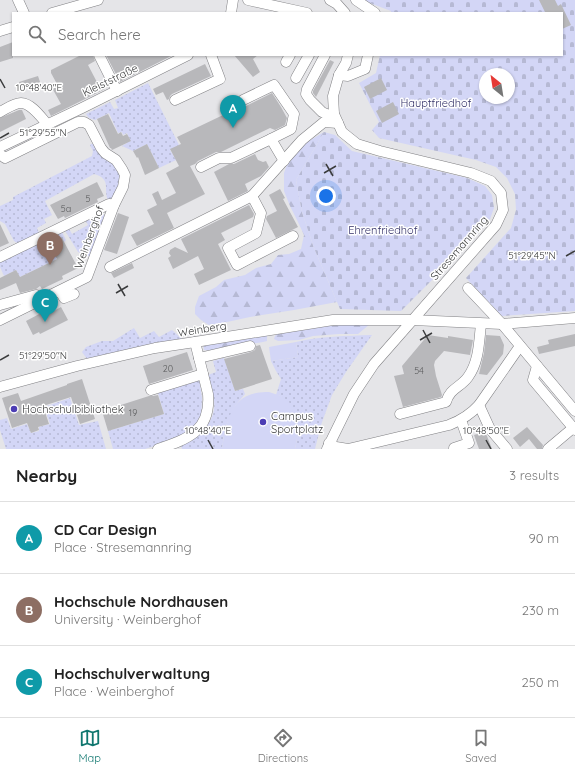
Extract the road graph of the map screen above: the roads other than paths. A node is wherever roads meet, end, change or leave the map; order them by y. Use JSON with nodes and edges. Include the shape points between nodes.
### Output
{"nodes":[{"id":1,"x":18,"y":0,"type":"edge"},
{"id":2,"x":98,"y":0,"type":"edge"},
{"id":3,"x":233,"y":0,"type":"edge"},
{"id":4,"x":248,"y":0,"type":"edge"},
{"id":5,"x":330,"y":0,"type":"edge"},
{"id":6,"x":356,"y":0,"type":"edge"},
{"id":7,"x":79,"y":6,"type":"edge"},
{"id":8,"x":24,"y":12,"type":"edge"},
{"id":9,"x":56,"y":12,"type":"edge"},
{"id":10,"x":231,"y":12,"type":"edge"},
{"id":11,"x":302,"y":12,"type":"edge"},
{"id":12,"x":343,"y":12,"type":"edge"},
{"id":13,"x":374,"y":12,"type":"edge"},
{"id":14,"x":12,"y":27,"type":"edge"},
{"id":15,"x":0,"y":32,"type":"edge"},
{"id":16,"x":100,"y":56,"type":"edge"},
{"id":17,"x":186,"y":56,"type":"edge"},
{"id":18,"x":211,"y":56,"type":"edge"},
{"id":19,"x":308,"y":56,"type":"edge"},
{"id":20,"x":324,"y":56,"type":"edge"},
{"id":21,"x":348,"y":56,"type":"edge"},
{"id":22,"x":368,"y":56,"type":"edge"},
{"id":23,"x":339,"y":76,"type":"junction"},
{"id":24,"x":296,"y":78,"type":"dead end"},
{"id":25,"x":117,"y":91,"type":"junction"},
{"id":26,"x":175,"y":100,"type":"dead end"},
{"id":27,"x":244,"y":100,"type":"dead end"},
{"id":28,"x":0,"y":112,"type":"edge"},
{"id":29,"x":336,"y":118,"type":"junction"},
{"id":30,"x":47,"y":124,"type":"junction"},
{"id":31,"x":271,"y":139,"type":"junction"},
{"id":32,"x":0,"y":147,"type":"edge"},
{"id":33,"x":0,"y":154,"type":"edge"},
{"id":34,"x":284,"y":161,"type":"junction"},
{"id":35,"x":201,"y":167,"type":"dead end"},
{"id":36,"x":252,"y":196,"type":"junction"},
{"id":37,"x":114,"y":205,"type":"junction"},
{"id":38,"x":293,"y":236,"type":"dead end"},
{"id":39,"x":0,"y":257,"type":"edge"},
{"id":40,"x":110,"y":268,"type":"dead end"},
{"id":41,"x":468,"y":288,"type":"dead end"},
{"id":42,"x":60,"y":291,"type":"junction"},
{"id":43,"x":74,"y":294,"type":"dead end"},
{"id":44,"x":42,"y":300,"type":"junction"},
{"id":45,"x":0,"y":305,"type":"edge"},
{"id":46,"x":575,"y":318,"type":"edge"},
{"id":47,"x":0,"y":320,"type":"edge"},
{"id":48,"x":412,"y":320,"type":"junction"},
{"id":49,"x":481,"y":324,"type":"junction"},
{"id":50,"x":502,"y":324,"type":"junction"},
{"id":51,"x":195,"y":342,"type":"junction"},
{"id":52,"x":250,"y":346,"type":"dead end"},
{"id":53,"x":520,"y":346,"type":"junction"},
{"id":54,"x":199,"y":358,"type":"junction"},
{"id":55,"x":537,"y":366,"type":"junction"},
{"id":56,"x":203,"y":374,"type":"junction"},
{"id":57,"x":0,"y":387,"type":"edge"},
{"id":58,"x":151,"y":390,"type":"dead end"},
{"id":59,"x":479,"y":405,"type":"junction"},
{"id":60,"x":575,"y":411,"type":"edge"},
{"id":61,"x":400,"y":414,"type":"dead end"},
{"id":62,"x":461,"y":420,"type":"junction"},
{"id":63,"x":574,"y":429,"type":"edge"},
{"id":64,"x":328,"y":446,"type":"edge"},
{"id":65,"x":158,"y":449,"type":"edge"},
{"id":66,"x":455,"y":449,"type":"edge"},
{"id":67,"x":507,"y":449,"type":"edge"},
{"id":68,"x":548,"y":449,"type":"edge"}],
"edges":[{"from":1,"to":8,"type":"street"},
{"from":2,"to":7,"type":"street"},
{"from":3,"to":10,"type":"street"},
{"from":4,"to":11,"type":"street"},
{"from":5,"to":12,"type":"street"},
{"from":6,"to":13,"type":"street"},
{"from":7,"to":9,"type":"street"},
{"from":14,"to":15,"type":"street"},
{"from":16,"to":25,"type":"street"},
{"from":17,"to":25,"type":"street","name":"Kleiststraße"},
{"from":18,"to":26,"type":"street","via":[[220,78]]},
{"from":19,"to":24,"type":"street"},
{"from":20,"to":29,"type":"street","via":[[306,94],[322,112]]},
{"from":21,"to":23,"type":"street"},
{"from":22,"to":23,"type":"street","via":[[365,69],[348,76]]},
{"from":23,"to":29,"type":"street","via":[[333,96]]},
{"from":25,"to":30,"type":"street","name":"Kleiststraße"},
{"from":27,"to":31,"type":"street","via":[[274,85],[294,114],[291,129]]},
{"from":28,"to":30,"type":"street","via":[[19,103],[26,104]]},
{"from":29,"to":34,"type":"street","via":[[324,122],[302,140]]},
{"from":29,"to":48,"type":"street","name":"Stresemannring","via":[[342,132],[357,144],[471,173],[491,181],[501,193],[503,210],[496,225]]},
{"from":30,"to":32,"type":"street","name":"Kleiststraße"},
{"from":31,"to":34,"type":"street"},
{"from":31,"to":35,"type":"street","via":[[231,158],[219,158]]},
{"from":33,"to":37,"type":"street","name":"Weinberghof","via":[[5,158],[78,122],[84,122],[89,125],[105,153],[116,160],[122,169],[123,187]]},
{"from":34,"to":36,"type":"street"},
{"from":36,"to":38,"type":"street","via":[[261,213],[256,233],[228,248],[237,265]]},
{"from":36,"to":40,"type":"street"},
{"from":37,"to":39,"type":"street","name":"Weinberghof","via":[[108,204]]},
{"from":37,"to":42,"type":"street","name":"Weinberghof","via":[[87,277]]},
{"from":41,"to":50,"type":"street"},
{"from":42,"to":43,"type":"street","via":[[64,298]]},
{"from":42,"to":44,"type":"street","name":"Weinberghof"},
{"from":44,"to":45,"type":"street","via":[[36,295]]},
{"from":44,"to":47,"type":"street","name":"Weinberghof"},
{"from":46,"to":50,"type":"street","name":"Weinberg"},
{"from":48,"to":49,"type":"street","name":"Weinberg"},
{"from":48,"to":51,"type":"street","name":"Weinberg","via":[[333,320]]},
{"from":48,"to":64,"type":"street","name":"Stresemannring","via":[[374,364],[354,394]]},
{"from":49,"to":50,"type":"street","name":"Weinberg"},
{"from":49,"to":61,"type":"street","via":[[477,360],[468,378],[448,395],[446,402]]},
{"from":50,"to":53,"type":"street"},
{"from":51,"to":54,"type":"street"},
{"from":51,"to":57,"type":"street","name":"Weinberg","via":[[118,356]]},
{"from":52,"to":54,"type":"street"},
{"from":53,"to":55,"type":"street"},
{"from":53,"to":59,"type":"street","name":"Stresemannring"},
{"from":54,"to":56,"type":"street"},
{"from":55,"to":60,"type":"street"},
{"from":55,"to":63,"type":"street","via":[[533,380]]},
{"from":56,"to":58,"type":"street"},
{"from":56,"to":65,"type":"street","via":[[209,402],[201,427],[178,442]]},
{"from":59,"to":62,"type":"street","name":"Stresemannring"},
{"from":59,"to":67,"type":"street","via":[[490,429]]},
{"from":62,"to":64,"type":"street","name":"Stresemannring","via":[[348,449]]},
{"from":62,"to":66,"type":"street","via":[[469,443]]},
{"from":63,"to":68,"type":"street"}]}
